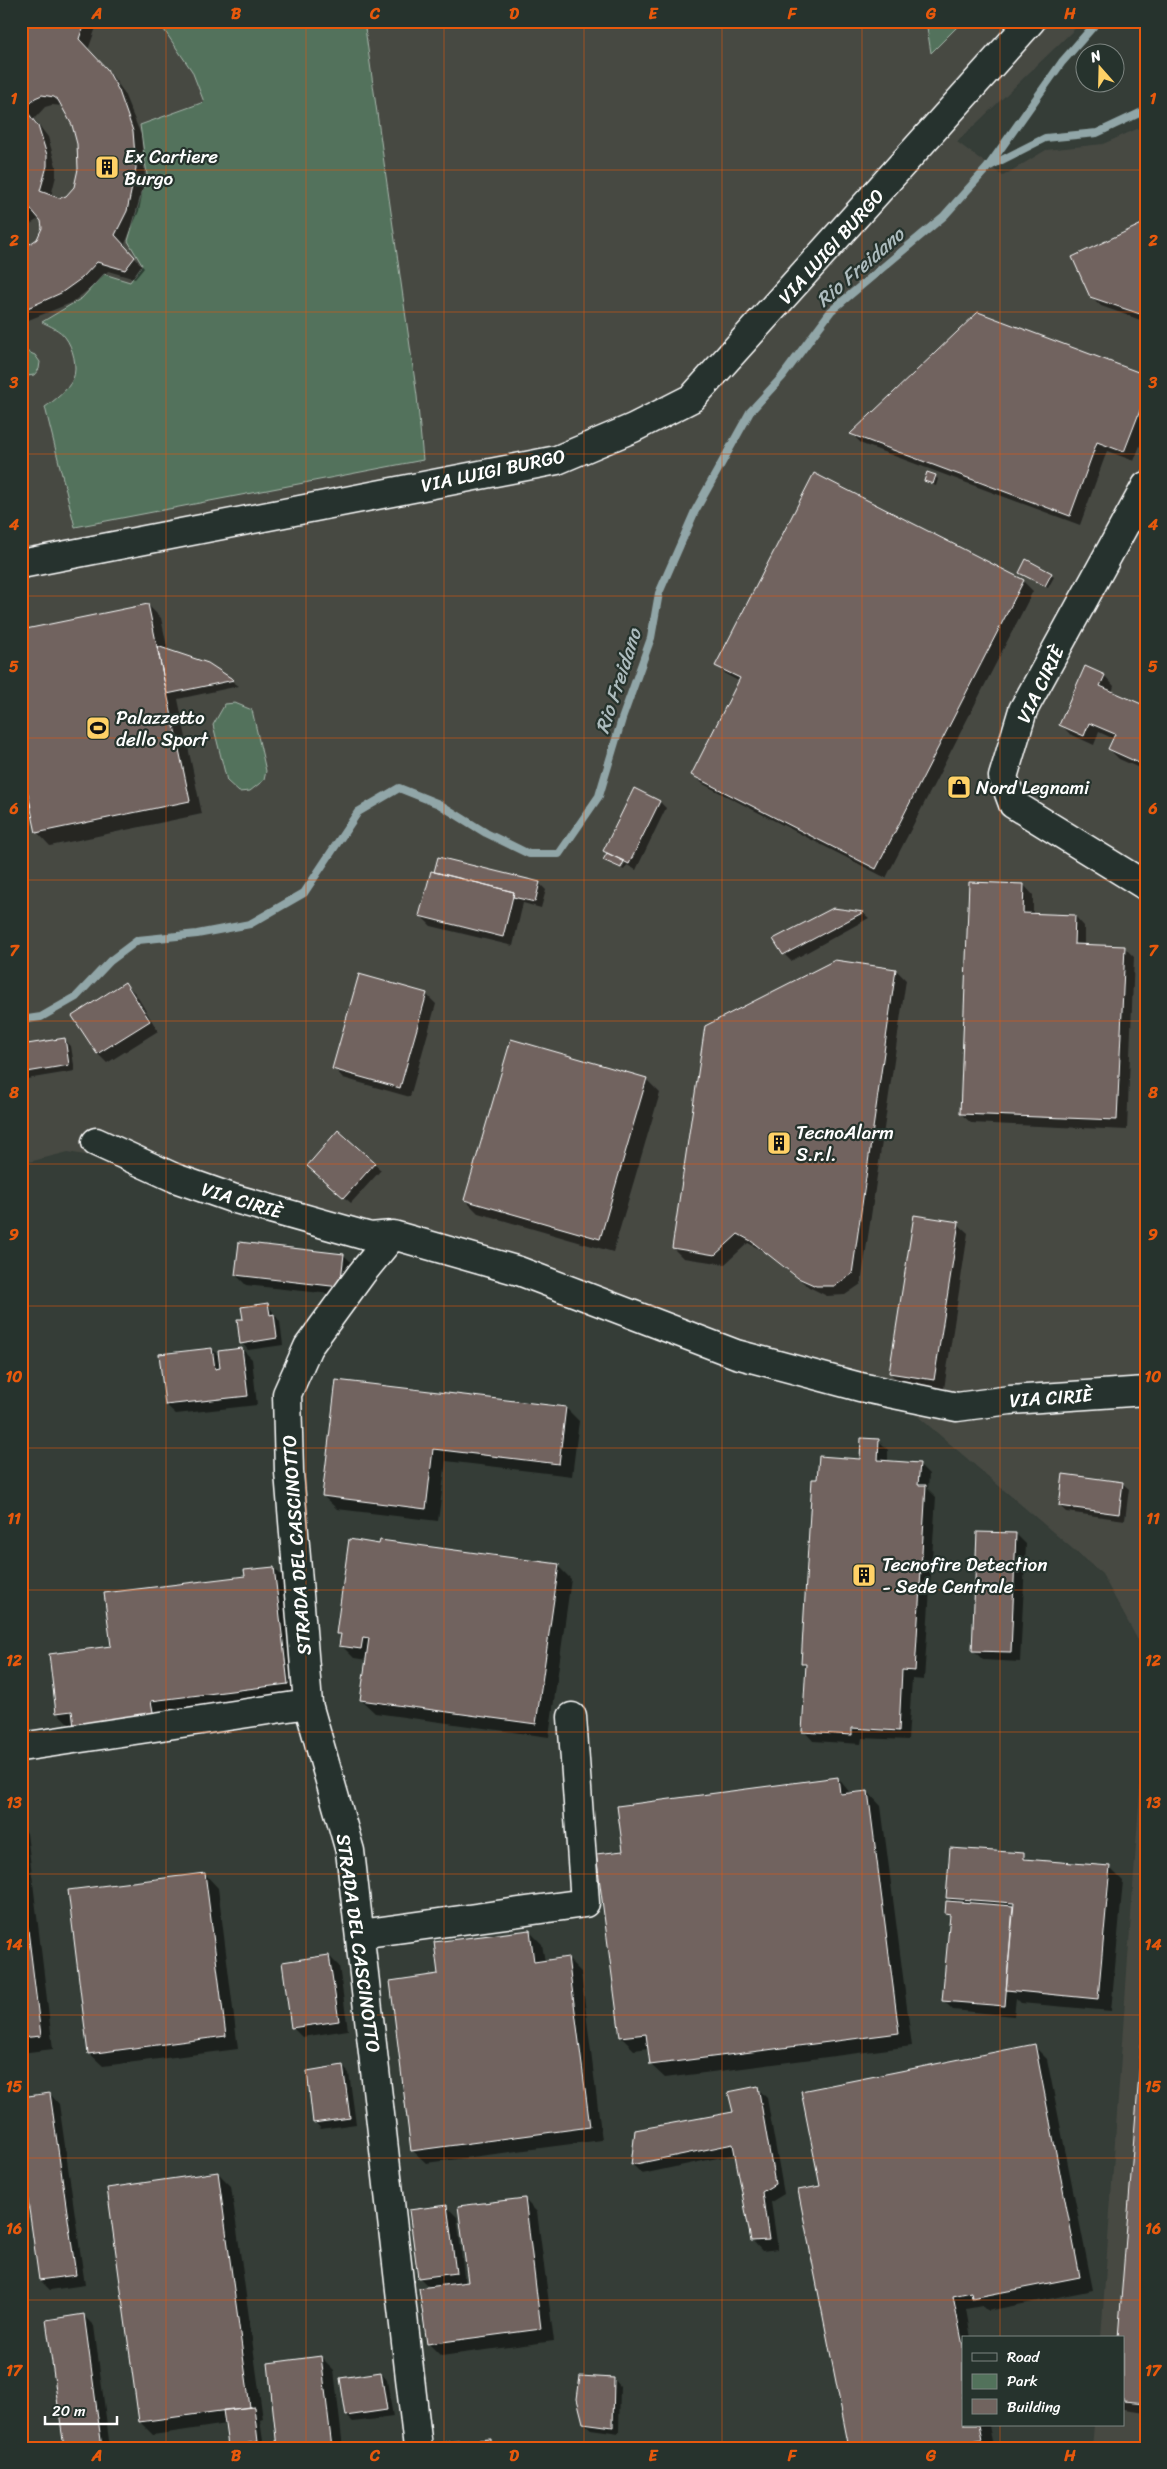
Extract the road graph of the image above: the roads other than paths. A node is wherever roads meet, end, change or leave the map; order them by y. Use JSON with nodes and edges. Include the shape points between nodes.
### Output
{"nodes":[{"id":1,"x":1031,"y":21,"type":"edge"},
{"id":2,"x":1146,"y":486,"type":"edge"},
{"id":3,"x":21,"y":564,"type":"edge"},
{"id":4,"x":1146,"y":886,"type":"edge"},
{"id":5,"x":96,"y":1142,"type":"dead end"},
{"id":6,"x":393,"y":1236,"type":"junction"},
{"id":7,"x":1146,"y":1391,"type":"edge"},
{"id":8,"x":308,"y":1704,"type":"junction"},
{"id":9,"x":572,"y":1717,"type":"dead end"},
{"id":10,"x":21,"y":1747,"type":"edge"},
{"id":11,"x":360,"y":1934,"type":"junction"},
{"id":12,"x":418,"y":2448,"type":"edge"}],
"edges":[{"from":1,"to":3,"type":"street","name":"VIA LUIGI BURGO","via":[[692,398],[633,428],[557,460]]},
{"from":2,"to":4,"type":"street","name":"VIA CIRIÈ","via":[[1023,710],[1003,777],[1013,804]]},
{"from":5,"to":6,"type":"street","name":"VIA CIRIÈ","via":[[176,1178],[232,1198],[370,1237]]},
{"from":6,"to":7,"type":"street","name":"VIA CIRIÈ","via":[[519,1271],[736,1354],[860,1387],[957,1406]]},
{"from":6,"to":8,"type":"street","name":"STRADA DEL CASCINOTTO","via":[[308,1347],[287,1394],[288,1472]]},
{"from":8,"to":10,"type":"street"},
{"from":8,"to":11,"type":"street","name":"STRADA DEL CASCINOTTO","via":[[350,1851]]},
{"from":9,"to":11,"type":"street","via":[[585,1903]]},
{"from":11,"to":12,"type":"street","name":"STRADA DEL CASCINOTTO"}]}
